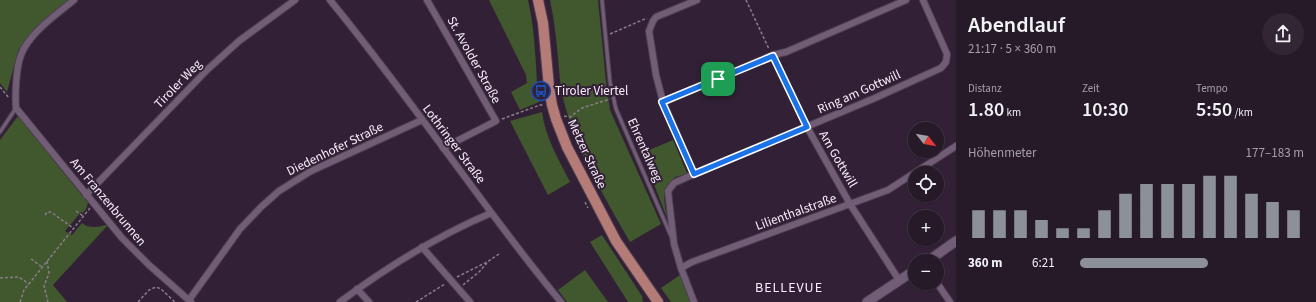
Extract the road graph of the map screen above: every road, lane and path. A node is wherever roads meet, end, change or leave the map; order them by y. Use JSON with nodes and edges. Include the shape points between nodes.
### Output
{"nodes":[{"id":1,"x":74,"y":0,"type":"edge"},
{"id":2,"x":295,"y":0,"type":"edge"},
{"id":3,"x":330,"y":0,"type":"edge"},
{"id":4,"x":427,"y":0,"type":"edge"},
{"id":5,"x":538,"y":0,"type":"edge"},
{"id":6,"x":602,"y":0,"type":"edge"},
{"id":7,"x":697,"y":0,"type":"edge"},
{"id":8,"x":746,"y":0,"type":"edge"},
{"id":9,"x":906,"y":0,"type":"edge"},
{"id":10,"x":922,"y":0,"type":"edge"},
{"id":11,"x":650,"y":17,"type":"dead end"},
{"id":12,"x":607,"y":36,"type":"junction"},
{"id":13,"x":773,"y":56,"type":"junction"},
{"id":14,"x":0,"y":87,"type":"edge"},
{"id":15,"x":613,"y":98,"type":"junction"},
{"id":16,"x":16,"y":100,"type":"junction"},
{"id":17,"x":662,"y":102,"type":"junction"},
{"id":18,"x":545,"y":106,"type":"dead end"},
{"id":19,"x":16,"y":108,"type":"junction"},
{"id":20,"x":564,"y":116,"type":"dead end"},
{"id":21,"x":422,"y":120,"type":"junction"},
{"id":22,"x":496,"y":121,"type":"junction"},
{"id":23,"x":807,"y":127,"type":"junction"},
{"id":24,"x":0,"y":132,"type":"edge"},
{"id":25,"x":956,"y":146,"type":"edge"},
{"id":26,"x":443,"y":148,"type":"junction"},
{"id":27,"x":694,"y":174,"type":"junction"},
{"id":28,"x":86,"y":195,"type":"junction"},
{"id":29,"x":93,"y":204,"type":"junction"},
{"id":30,"x":850,"y":204,"type":"junction"},
{"id":31,"x":76,"y":210,"type":"dead end"},
{"id":32,"x":491,"y":213,"type":"junction"},
{"id":33,"x":45,"y":216,"type":"dead end"},
{"id":34,"x":83,"y":216,"type":"junction"},
{"id":35,"x":73,"y":228,"type":"junction"},
{"id":36,"x":956,"y":241,"type":"edge"},
{"id":37,"x":674,"y":244,"type":"junction"},
{"id":38,"x":422,"y":247,"type":"junction"},
{"id":39,"x":499,"y":254,"type":"dead end"},
{"id":40,"x":938,"y":254,"type":"edge"},
{"id":41,"x":31,"y":259,"type":"dead end"},
{"id":42,"x":47,"y":261,"type":"junction"},
{"id":43,"x":487,"y":262,"type":"junction"},
{"id":44,"x":42,"y":267,"type":"junction"},
{"id":45,"x":681,"y":268,"type":"junction"},
{"id":46,"x":908,"y":274,"type":"edge"},
{"id":47,"x":0,"y":278,"type":"edge"},
{"id":48,"x":451,"y":280,"type":"junction"},
{"id":49,"x":899,"y":280,"type":"junction"},
{"id":50,"x":29,"y":284,"type":"junction"},
{"id":51,"x":463,"y":285,"type":"dead end"},
{"id":52,"x":357,"y":289,"type":"junction"},
{"id":53,"x":942,"y":290,"type":"edge"},
{"id":54,"x":190,"y":301,"type":"edge"},
{"id":55,"x":20,"y":302,"type":"edge"},
{"id":56,"x":48,"y":302,"type":"edge"},
{"id":57,"x":138,"y":302,"type":"edge"},
{"id":58,"x":175,"y":302,"type":"edge"},
{"id":59,"x":340,"y":302,"type":"edge"},
{"id":60,"x":369,"y":302,"type":"edge"},
{"id":61,"x":416,"y":302,"type":"edge"},
{"id":62,"x":470,"y":302,"type":"edge"},
{"id":63,"x":561,"y":302,"type":"edge"},
{"id":64,"x":658,"y":302,"type":"edge"},
{"id":65,"x":694,"y":302,"type":"edge"},
{"id":66,"x":867,"y":302,"type":"edge"},
{"id":67,"x":950,"y":302,"type":"edge"}],
"edges":[{"from":1,"to":16,"type":"street","via":[[49,20],[23,50],[18,64]]},
{"from":2,"to":28,"type":"street","name":"Tiroler Weg","via":[[239,41],[208,69]]},
{"from":3,"to":21,"type":"street","name":"Lothringer Straße"},
{"from":4,"to":22,"type":"street","name":"St. Avolder Straße"},
{"from":5,"to":64,"type":"main road","name":"Metzer Straße","via":[[552,105],[567,147],[616,241]]},
{"from":6,"to":12,"type":"lane","name":"Ehrentalweg"},
{"from":7,"to":17,"type":"street","via":[[656,17],[649,31]]},
{"from":8,"to":13,"type":"path","name":"Am Gottwill"},
{"from":9,"to":13,"type":"street"},
{"from":10,"to":23,"type":"street","name":"Ring am Gottwill","via":[[947,54],[946,62],[941,68]]},
{"from":11,"to":12,"type":"path"},
{"from":12,"to":15,"type":"lane","name":"Ehrentalweg"},
{"from":13,"to":17,"type":"street"},
{"from":13,"to":23,"type":"path","name":"Am Gottwill"},
{"from":14,"to":16,"type":"path","via":[[12,101]]},
{"from":15,"to":20,"type":"path","via":[[582,108],[570,117]]},
{"from":15,"to":37,"type":"lane","name":"Ehrentalweg"},
{"from":16,"to":19,"type":"street"},
{"from":17,"to":27,"type":"street"},
{"from":18,"to":22,"type":"path","via":[[540,105]]},
{"from":19,"to":24,"type":"lane"},
{"from":19,"to":28,"type":"street","name":"Am Franzenbrunnen"},
{"from":21,"to":26,"type":"street","name":"Lothringer Straße"},
{"from":21,"to":54,"type":"street","name":"Diedenhofer Straße","via":[[311,171],[279,191],[240,229]]},
{"from":22,"to":26,"type":"street","name":"St. Avolder Straße"},
{"from":23,"to":27,"type":"street","name":"Ring am Gottwill"},
{"from":23,"to":30,"type":"street","name":"Am Gottwill"},
{"from":25,"to":30,"type":"street","name":"Lilienthalstraße","via":[[888,190]]},
{"from":26,"to":32,"type":"street","name":"Lothringer Straße"},
{"from":27,"to":37,"type":"street","name":"Ring am Gottwill","via":[[674,183],[668,191]]},
{"from":28,"to":29,"type":"street","name":"Am Franzenbrunnen"},
{"from":29,"to":34,"type":"path"},
{"from":29,"to":54,"type":"street","name":"Am Franzenbrunnen","via":[[135,251]]},
{"from":30,"to":45,"type":"street","name":"Lilienthalstraße"},
{"from":30,"to":49,"type":"street","name":"Am Gottwill"},
{"from":31,"to":34,"type":"path"},
{"from":32,"to":38,"type":"street"},
{"from":32,"to":63,"type":"street","name":"Lothringer Straße"},
{"from":33,"to":35,"type":"path","via":[[47,212],[51,212]]},
{"from":34,"to":35,"type":"path"},
{"from":35,"to":42,"type":"path"},
{"from":36,"to":40,"type":"street"},
{"from":37,"to":45,"type":"street","name":"Ehrentalweg"},
{"from":38,"to":48,"type":"street"},
{"from":38,"to":52,"type":"street"},
{"from":39,"to":43,"type":"path"},
{"from":41,"to":44,"type":"path"},
{"from":42,"to":44,"type":"path"},
{"from":42,"to":56,"type":"path","via":[[49,273],[44,286]]},
{"from":43,"to":48,"type":"path"},
{"from":43,"to":51,"type":"path"},
{"from":44,"to":50,"type":"path"},
{"from":45,"to":65,"type":"street","name":"Ehrentalweg"},
{"from":46,"to":49,"type":"street"},
{"from":47,"to":50,"type":"path","via":[[19,277]]},
{"from":48,"to":61,"type":"path"},
{"from":48,"to":62,"type":"street"},
{"from":49,"to":66,"type":"street"},
{"from":50,"to":55,"type":"path"},
{"from":52,"to":59,"type":"street"},
{"from":52,"to":60,"type":"street"},
{"from":53,"to":67,"type":"street"},
{"from":57,"to":58,"type":"path","via":[[149,290],[156,287]]}]}
